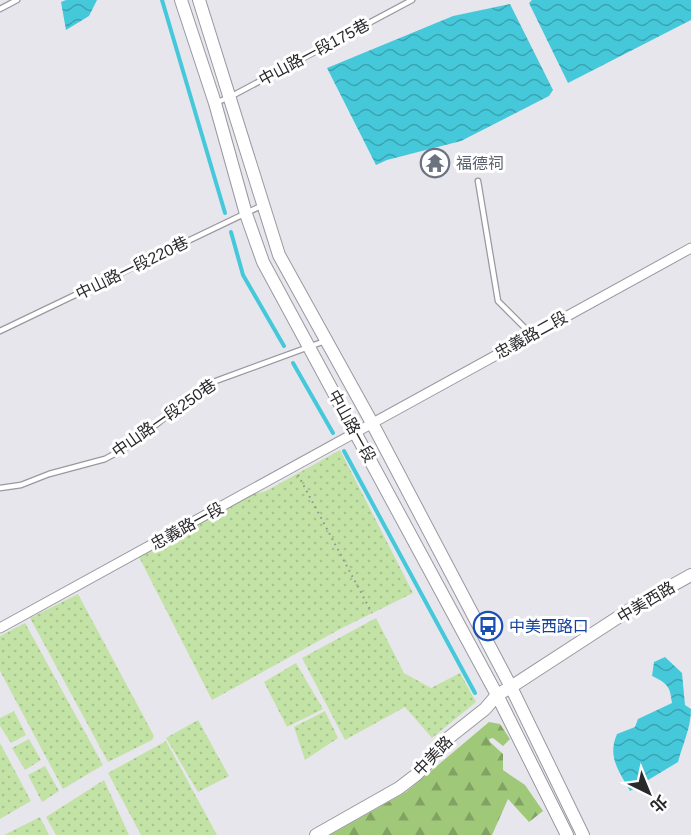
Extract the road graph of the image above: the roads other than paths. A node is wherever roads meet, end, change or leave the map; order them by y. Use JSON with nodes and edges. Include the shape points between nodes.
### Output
{"nodes":[{"id":1,"x":17,"y":0,"type":"edge"},
{"id":2,"x":181,"y":0,"type":"edge"},
{"id":3,"x":199,"y":0,"type":"edge"},
{"id":4,"x":412,"y":0,"type":"edge"},
{"id":5,"x":0,"y":9,"type":"edge"},
{"id":6,"x":230,"y":97,"type":"junction"},
{"id":7,"x":215,"y":103,"type":"junction"},
{"id":8,"x":478,"y":181,"type":"dead end"},
{"id":9,"x":263,"y":205,"type":"junction"},
{"id":10,"x":246,"y":214,"type":"junction"},
{"id":11,"x":691,"y":248,"type":"edge"},
{"id":12,"x":0,"y":331,"type":"edge"},
{"id":13,"x":532,"y":334,"type":"junction"},
{"id":14,"x":325,"y":340,"type":"junction"},
{"id":15,"x":308,"y":348,"type":"junction"},
{"id":16,"x":372,"y":423,"type":"junction"},
{"id":17,"x":356,"y":432,"type":"junction"},
{"id":18,"x":0,"y":488,"type":"edge"},
{"id":19,"x":691,"y":575,"type":"edge"},
{"id":20,"x":0,"y":628,"type":"edge"},
{"id":21,"x":511,"y":687,"type":"junction"},
{"id":22,"x":497,"y":694,"type":"junction"},
{"id":23,"x":316,"y":835,"type":"edge"},
{"id":24,"x":567,"y":835,"type":"edge"},
{"id":25,"x":583,"y":835,"type":"edge"}],
"edges":[{"from":1,"to":5,"type":"lane"},
{"from":2,"to":7,"type":"street","name":"中山路一段"},
{"from":3,"to":6,"type":"street","name":"中山路一段"},
{"from":4,"to":6,"type":"lane","name":"中山路一段175巷"},
{"from":6,"to":7,"type":"lane","name":"中山路一段175巷"},
{"from":6,"to":9,"type":"street","name":"中山路一段"},
{"from":7,"to":10,"type":"street","name":"中山路一段"},
{"from":8,"to":13,"type":"lane","via":[[498,301]]},
{"from":9,"to":10,"type":"lane","name":"中山路一段220巷"},
{"from":9,"to":14,"type":"street","name":"中山路一段","via":[[279,255]]},
{"from":10,"to":12,"type":"lane","name":"中山路一段220巷"},
{"from":10,"to":15,"type":"street","name":"中山路一段","via":[[263,262]]},
{"from":11,"to":13,"type":"street","name":"忠義路二段"},
{"from":13,"to":16,"type":"street","name":"忠義路二段"},
{"from":14,"to":15,"type":"lane","name":"中山路一段250巷"},
{"from":14,"to":16,"type":"street","name":"中山路一段"},
{"from":15,"to":17,"type":"street","name":"中山路一段"},
{"from":15,"to":18,"type":"lane","name":"中山路一段250巷","via":[[213,382],[129,446],[105,459]]},
{"from":16,"to":17,"type":"street","name":"忠義路一段"},
{"from":16,"to":21,"type":"street","name":"中山路一段"},
{"from":17,"to":20,"type":"street","name":"忠義路一段"},
{"from":17,"to":22,"type":"street","name":"中山路一段"},
{"from":19,"to":21,"type":"street","name":"中美西路","via":[[637,605]]},
{"from":21,"to":22,"type":"street","name":"中美路"},
{"from":21,"to":25,"type":"street","name":"中山路一段"},
{"from":22,"to":23,"type":"street","name":"中美路","via":[[485,710],[442,743],[416,775]]},
{"from":22,"to":24,"type":"street","name":"中山路一段"}]}
